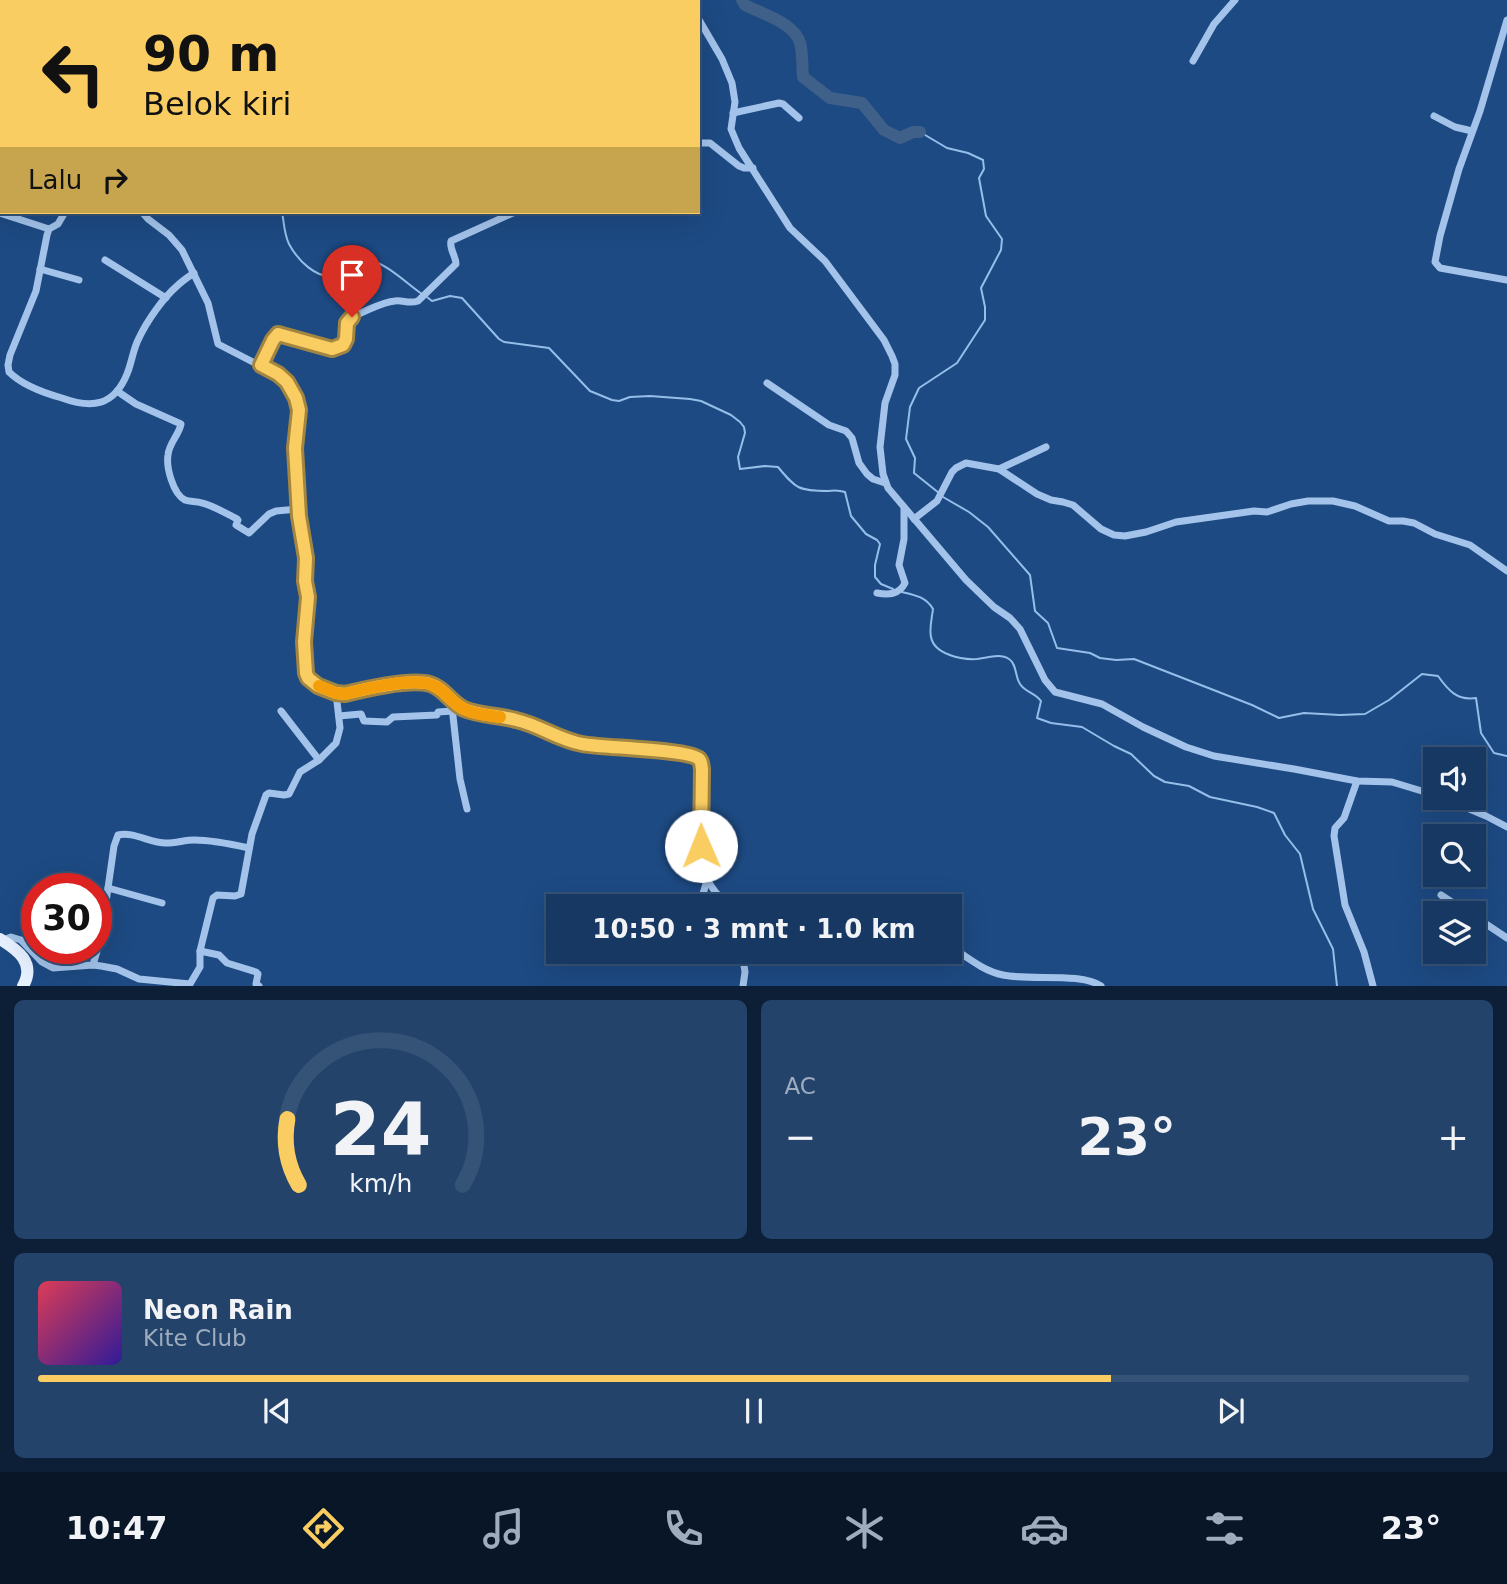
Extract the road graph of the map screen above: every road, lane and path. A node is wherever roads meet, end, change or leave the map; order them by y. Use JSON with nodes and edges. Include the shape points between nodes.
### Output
{"nodes":[{"id":1,"x":1235,"y":0,"type":"edge"},
{"id":2,"x":1507,"y":20,"type":"edge"},
{"id":3,"x":700,"y":21,"type":"edge"},
{"id":4,"x":1193,"y":61,"type":"dead end"},
{"id":5,"x":733,"y":113,"type":"junction"},
{"id":6,"x":1434,"y":116,"type":"dead end"},
{"id":7,"x":799,"y":118,"type":"dead end"},
{"id":8,"x":1472,"y":131,"type":"junction"},
{"id":9,"x":700,"y":143,"type":"edge"},
{"id":10,"x":753,"y":168,"type":"junction"},
{"id":11,"x":8,"y":214,"type":"edge"},
{"id":12,"x":64,"y":214,"type":"edge"},
{"id":13,"x":144,"y":214,"type":"edge"},
{"id":14,"x":511,"y":214,"type":"edge"},
{"id":15,"x":50,"y":229,"type":"junction"},
{"id":16,"x":105,"y":260,"type":"dead end"},
{"id":17,"x":40,"y":269,"type":"junction"},
{"id":18,"x":194,"y":273,"type":"junction"},
{"id":19,"x":79,"y":280,"type":"dead end"},
{"id":20,"x":1507,"y":280,"type":"edge"},
{"id":21,"x":166,"y":298,"type":"junction"},
{"id":22,"x":261,"y":365,"type":"junction"},
{"id":23,"x":4,"y":367,"type":"edge"},
{"id":24,"x":767,"y":383,"type":"dead end"},
{"id":25,"x":117,"y":391,"type":"junction"},
{"id":26,"x":1046,"y":447,"type":"dead end"},
{"id":27,"x":999,"y":469,"type":"junction"},
{"id":28,"x":886,"y":483,"type":"junction"},
{"id":29,"x":299,"y":509,"type":"junction"},
{"id":30,"x":904,"y":509,"type":"junction"},
{"id":31,"x":914,"y":519,"type":"junction"},
{"id":32,"x":1507,"y":571,"type":"edge"},
{"id":33,"x":877,"y":593,"type":"dead end"},
{"id":34,"x":336,"y":693,"type":"junction"},
{"id":35,"x":452,"y":699,"type":"junction"},
{"id":36,"x":281,"y":711,"type":"dead end"},
{"id":37,"x":453,"y":711,"type":"junction"},
{"id":38,"x":339,"y":716,"type":"junction"},
{"id":39,"x":319,"y":760,"type":"junction"},
{"id":40,"x":1357,"y":781,"type":"junction"},
{"id":41,"x":1423,"y":791,"type":"edge"},
{"id":42,"x":467,"y":809,"type":"dead end"},
{"id":43,"x":1472,"y":810,"type":"edge"},
{"id":44,"x":1507,"y":827,"type":"edge"},
{"id":45,"x":249,"y":848,"type":"junction"},
{"id":46,"x":110,"y":873,"type":"edge"},
{"id":47,"x":707,"y":880,"type":"junction"},
{"id":48,"x":112,"y":889,"type":"edge"},
{"id":49,"x":703,"y":894,"type":"edge"},
{"id":50,"x":718,"y":894,"type":"edge"},
{"id":51,"x":1441,"y":895,"type":"dead end"},
{"id":52,"x":1450,"y":901,"type":"edge"},
{"id":53,"x":162,"y":903,"type":"dead end"},
{"id":54,"x":1486,"y":924,"type":"edge"},
{"id":55,"x":1507,"y":938,"type":"edge"},
{"id":56,"x":1,"y":939,"type":"edge"},
{"id":57,"x":200,"y":951,"type":"junction"},
{"id":58,"x":962,"y":954,"type":"edge"},
{"id":59,"x":744,"y":964,"type":"edge"},
{"id":60,"x":93,"y":965,"type":"joint"},
{"id":61,"x":23,"y":985,"type":"edge"},
{"id":62,"x":259,"y":985,"type":"edge"},
{"id":63,"x":743,"y":985,"type":"edge"},
{"id":64,"x":1101,"y":985,"type":"edge"},
{"id":65,"x":1373,"y":985,"type":"edge"}],
"edges":[{"from":1,"to":4,"type":"street","via":[[1214,24]]},
{"from":2,"to":8,"type":"street"},
{"from":3,"to":5,"type":"street","via":[[728,71]]},
{"from":5,"to":7,"type":"street","via":[[779,103]]},
{"from":5,"to":10,"type":"street","via":[[732,132]]},
{"from":6,"to":8,"type":"street"},
{"from":8,"to":20,"type":"street","via":[[1435,262],[1440,268]]},
{"from":9,"to":10,"type":"street","via":[[709,143],[744,169]]},
{"from":10,"to":28,"type":"street","via":[[790,228],[835,273],[892,356],[895,375],[885,403],[880,447]]},
{"from":11,"to":15,"type":"street"},
{"from":12,"to":15,"type":"street"},
{"from":13,"to":18,"type":"street","via":[[183,250]]},
{"from":14,"to":22,"type":"street","via":[[451,241],[456,264],[420,300],[392,301],[352,317],[343,345],[336,348],[277,335]]},
{"from":15,"to":17,"type":"street"},
{"from":16,"to":21,"type":"street"},
{"from":17,"to":19,"type":"street"},
{"from":17,"to":23,"type":"street","via":[[36,291]]},
{"from":18,"to":21,"type":"street"},
{"from":18,"to":22,"type":"street","via":[[208,303],[218,344]]},
{"from":21,"to":25,"type":"street","via":[[138,339]]},
{"from":22,"to":29,"type":"street","via":[[287,382],[298,404]]},
{"from":23,"to":25,"type":"street","via":[[24,382],[78,404],[101,402]]},
{"from":24,"to":28,"type":"street","via":[[829,425],[846,431],[867,474]]},
{"from":25,"to":29,"type":"street","via":[[180,424],[168,456],[173,484],[184,499],[237,519],[237,526],[249,533],[269,514]]},
{"from":26,"to":27,"type":"street"},
{"from":27,"to":31,"type":"street","via":[[961,465],[952,472],[937,501]]},
{"from":27,"to":32,"type":"street","via":[[1037,494],[1073,505],[1114,535],[1333,501],[1389,522],[1414,523],[1470,545]]},
{"from":28,"to":30,"type":"street"},
{"from":29,"to":34,"type":"street","via":[[308,597],[306,673],[312,682]]},
{"from":30,"to":31,"type":"street"},
{"from":30,"to":33,"type":"street","via":[[899,565],[905,583],[895,593]]},
{"from":31,"to":40,"type":"street","via":[[966,580],[1020,629],[1045,680],[1057,693],[1102,704],[1186,747],[1214,756]]},
{"from":34,"to":35,"type":"street","via":[[415,682],[433,685]]},
{"from":34,"to":38,"type":"street"},
{"from":35,"to":37,"type":"street"},
{"from":35,"to":47,"type":"street","via":[[470,711],[516,720],[581,744],[699,759],[701,846]]},
{"from":36,"to":39,"type":"street"},
{"from":37,"to":38,"type":"street","via":[[393,717],[387,722],[364,722],[361,714]]},
{"from":37,"to":42,"type":"street"},
{"from":38,"to":39,"type":"street","via":[[336,743]]},
{"from":39,"to":45,"type":"street","via":[[300,772],[289,794],[266,794]]},
{"from":40,"to":41,"type":"street","via":[[1392,782]]},
{"from":40,"to":65,"type":"street","via":[[1334,836],[1345,905]]},
{"from":43,"to":44,"type":"street"},
{"from":45,"to":46,"type":"street","via":[[119,835]]},
{"from":45,"to":57,"type":"street","via":[[241,894],[214,897]]},
{"from":47,"to":49,"type":"street"},
{"from":47,"to":50,"type":"street"},
{"from":48,"to":53,"type":"street"},
{"from":51,"to":52,"type":"street"},
{"from":54,"to":55,"type":"street"},
{"from":56,"to":60,"type":"street","via":[[21,940],[53,968]]},
{"from":56,"to":61,"type":"main road","via":[[26,962],[29,972]]},
{"from":57,"to":60,"type":"street","via":[[200,967],[190,984],[139,979]]},
{"from":57,"to":62,"type":"street","via":[[257,972]]},
{"from":58,"to":64,"type":"street","via":[[1000,975]]},
{"from":59,"to":63,"type":"street"}]}
